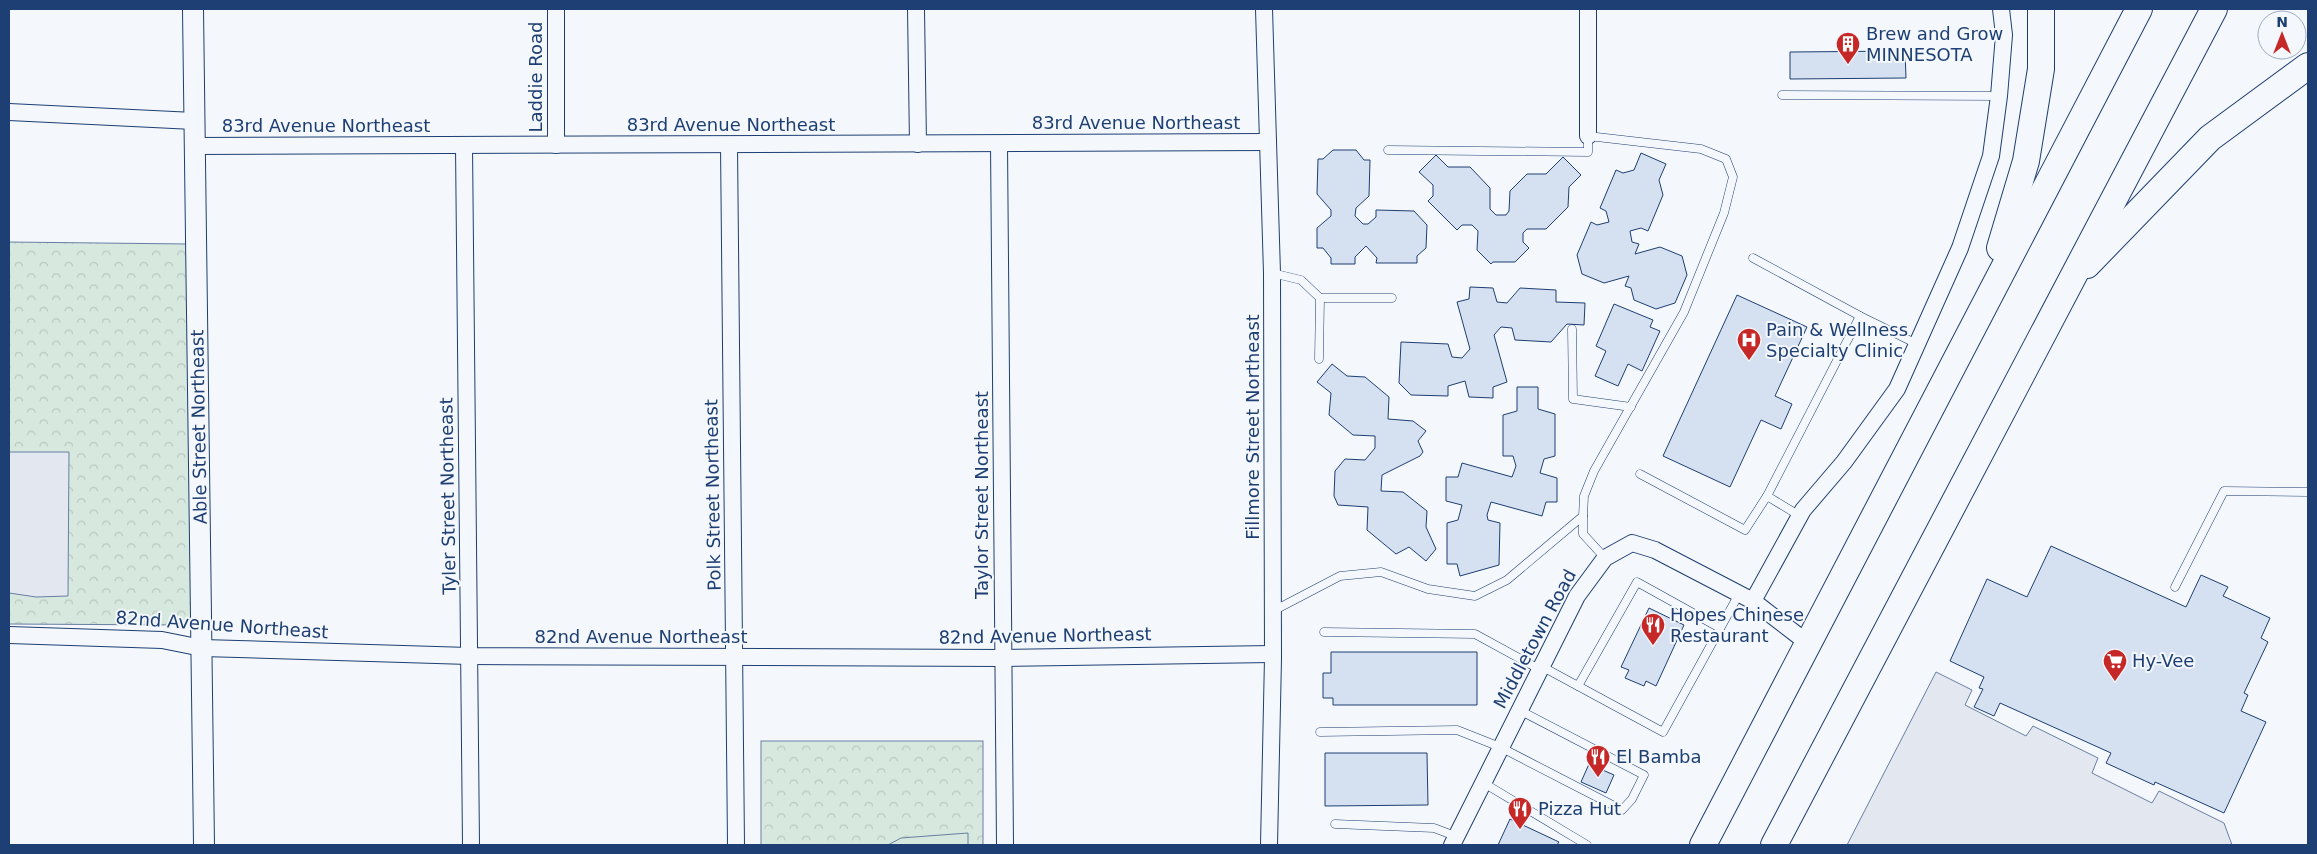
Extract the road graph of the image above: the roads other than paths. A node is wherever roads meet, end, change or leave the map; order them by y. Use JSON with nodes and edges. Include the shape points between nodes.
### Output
{"nodes":[{"id":1,"x":193,"y":9,"type":"edge"},
{"id":2,"x":556,"y":9,"type":"edge"},
{"id":3,"x":916,"y":9,"type":"edge"},
{"id":4,"x":1264,"y":9,"type":"edge"},
{"id":5,"x":1588,"y":9,"type":"edge"},
{"id":6,"x":2001,"y":9,"type":"edge"},
{"id":7,"x":2041,"y":9,"type":"edge"},
{"id":8,"x":2139,"y":9,"type":"edge"},
{"id":9,"x":2214,"y":9,"type":"edge"},
{"id":10,"x":2308,"y":66,"type":"edge"},
{"id":11,"x":1782,"y":95,"type":"dead end"},
{"id":12,"x":1999,"y":96,"type":"junction"},
{"id":13,"x":9,"y":112,"type":"edge"},
{"id":14,"x":194,"y":121,"type":"junction"},
{"id":15,"x":1588,"y":136,"type":"junction"},
{"id":16,"x":1268,"y":142,"type":"junction"},
{"id":17,"x":918,"y":144,"type":"junction"},
{"id":18,"x":999,"y":144,"type":"junction"},
{"id":19,"x":556,"y":145,"type":"junction"},
{"id":20,"x":729,"y":145,"type":"junction"},
{"id":21,"x":195,"y":146,"type":"junction"},
{"id":22,"x":464,"y":146,"type":"junction"},
{"id":23,"x":1388,"y":150,"type":"dead end"},
{"id":24,"x":1753,"y":258,"type":"dead end"},
{"id":25,"x":1272,"y":274,"type":"junction"},
{"id":26,"x":2067,"y":285,"type":"junction"},
{"id":27,"x":1320,"y":298,"type":"junction"},
{"id":28,"x":1392,"y":298,"type":"dead end"},
{"id":29,"x":1982,"y":308,"type":"junction"},
{"id":30,"x":1860,"y":316,"type":"junction"},
{"id":31,"x":1572,"y":329,"type":"dead end"},
{"id":32,"x":1917,"y":344,"type":"junction"},
{"id":33,"x":1319,"y":359,"type":"dead end"},
{"id":34,"x":1631,"y":407,"type":"junction"},
{"id":35,"x":1640,"y":474,"type":"dead end"},
{"id":36,"x":2308,"y":492,"type":"edge"},
{"id":37,"x":1767,"y":496,"type":"junction"},
{"id":38,"x":1583,"y":516,"type":"junction"},
{"id":39,"x":1800,"y":516,"type":"junction"},
{"id":40,"x":1604,"y":558,"type":"junction"},
{"id":41,"x":2175,"y":587,"type":"dead end"},
{"id":42,"x":1746,"y":597,"type":"junction"},
{"id":43,"x":1273,"y":612,"type":"junction"},
{"id":44,"x":1720,"y":628,"type":"junction"},
{"id":45,"x":1324,"y":632,"type":"dead end"},
{"id":46,"x":9,"y":634,"type":"edge"},
{"id":47,"x":1809,"y":644,"type":"junction"},
{"id":48,"x":202,"y":648,"type":"junction"},
{"id":49,"x":1274,"y":654,"type":"junction"},
{"id":50,"x":469,"y":656,"type":"junction"},
{"id":51,"x":734,"y":657,"type":"junction"},
{"id":52,"x":1003,"y":658,"type":"junction"},
{"id":53,"x":1540,"y":668,"type":"junction"},
{"id":54,"x":1578,"y":686,"type":"junction"},
{"id":55,"x":1519,"y":710,"type":"junction"},
{"id":56,"x":1320,"y":732,"type":"dead end"},
{"id":57,"x":1500,"y":748,"type":"junction"},
{"id":58,"x":1482,"y":782,"type":"junction"},
{"id":59,"x":1335,"y":824,"type":"dead end"},
{"id":60,"x":1453,"y":841,"type":"edge"},
{"id":61,"x":204,"y":845,"type":"edge"},
{"id":62,"x":471,"y":845,"type":"edge"},
{"id":63,"x":736,"y":845,"type":"edge"},
{"id":64,"x":1005,"y":845,"type":"edge"},
{"id":65,"x":1269,"y":845,"type":"edge"},
{"id":66,"x":1587,"y":845,"type":"edge"},
{"id":67,"x":1702,"y":845,"type":"edge"},
{"id":68,"x":1774,"y":845,"type":"edge"}],
"edges":[{"from":1,"to":14,"type":"street","name":"Able Street Northeast"},
{"from":2,"to":19,"type":"street","name":"Laddie Road"},
{"from":3,"to":17,"type":"street"},
{"from":4,"to":16,"type":"street","name":"Fillmore Street Northeast"},
{"from":5,"to":15,"type":"street"},
{"from":6,"to":12,"type":"street","via":[[2004,35]]},
{"from":7,"to":29,"type":"highway","via":[[2041,69],[2026,161]]},
{"from":8,"to":29,"type":"highway"},
{"from":9,"to":26,"type":"highway"},
{"from":10,"to":26,"type":"highway","via":[[2210,138]]},
{"from":11,"to":12,"type":"lane"},
{"from":12,"to":32,"type":"street","via":[[1991,156],[1960,248]]},
{"from":13,"to":14,"type":"street"},
{"from":14,"to":21,"type":"street","name":"Able Street Northeast"},
{"from":15,"to":23,"type":"lane","via":[[1588,152]]},
{"from":15,"to":34,"type":"lane","via":[[1701,148],[1726,159],[1733,177],[1724,213],[1684,312]]},
{"from":16,"to":18,"type":"street","name":"83rd Avenue Northeast"},
{"from":16,"to":25,"type":"street","name":"Fillmore Street Northeast"},
{"from":17,"to":18,"type":"street","name":"83rd Avenue Northeast"},
{"from":17,"to":20,"type":"street","name":"83rd Avenue Northeast"},
{"from":18,"to":52,"type":"street","name":"Taylor Street Northeast"},
{"from":19,"to":20,"type":"street","name":"83rd Avenue Northeast"},
{"from":19,"to":22,"type":"street","name":"83rd Avenue Northeast"},
{"from":20,"to":51,"type":"street","name":"Polk Street Northeast"},
{"from":21,"to":22,"type":"street","name":"83rd Avenue Northeast"},
{"from":21,"to":48,"type":"street","name":"Able Street Northeast"},
{"from":22,"to":50,"type":"street","name":"Tyler Street Northeast"},
{"from":24,"to":30,"type":"lane"},
{"from":25,"to":27,"type":"lane","via":[[1300,280]]},
{"from":25,"to":43,"type":"street","name":"Fillmore Street Northeast"},
{"from":26,"to":68,"type":"highway"},
{"from":27,"to":28,"type":"lane"},
{"from":27,"to":33,"type":"lane"},
{"from":29,"to":47,"type":"highway"},
{"from":30,"to":32,"type":"lane"},
{"from":30,"to":37,"type":"lane"},
{"from":31,"to":34,"type":"lane","via":[[1572,399]]},
{"from":32,"to":39,"type":"street","via":[[1897,388]]},
{"from":34,"to":38,"type":"lane","via":[[1594,471],[1584,496]]},
{"from":35,"to":37,"type":"lane","via":[[1745,530]]},
{"from":36,"to":41,"type":"lane","via":[[2224,491]]},
{"from":37,"to":39,"type":"lane"},
{"from":38,"to":40,"type":"lane","via":[[1583,534]]},
{"from":38,"to":43,"type":"lane","via":[[1507,580],[1475,596],[1428,589],[1381,572],[1340,576]]},
{"from":39,"to":42,"type":"street"},
{"from":40,"to":42,"type":"street","name":"Middletown Road","via":[[1632,543],[1655,550]]},
{"from":40,"to":53,"type":"street","name":"Middletown Road","via":[[1577,596]]},
{"from":42,"to":44,"type":"lane"},
{"from":42,"to":47,"type":"street","name":"Middletown Road"},
{"from":43,"to":49,"type":"street","name":"Fillmore Street Northeast"},
{"from":44,"to":54,"type":"lane","via":[[1637,582]]},
{"from":44,"to":54,"type":"lane","via":[[1663,732]]},
{"from":45,"to":53,"type":"lane","via":[[1475,634]]},
{"from":46,"to":48,"type":"street","name":"82nd Avenue Northeast","via":[[162,640]]},
{"from":47,"to":67,"type":"highway"},
{"from":48,"to":50,"type":"street","name":"82nd Avenue Northeast"},
{"from":48,"to":61,"type":"street","name":"Able Street Northeast"},
{"from":49,"to":52,"type":"street","name":"82nd Avenue Northeast"},
{"from":49,"to":65,"type":"street","name":"Fillmore Street Northeast"},
{"from":50,"to":51,"type":"street","name":"82nd Avenue Northeast"},
{"from":50,"to":62,"type":"street","name":"Tyler Street Northeast"},
{"from":51,"to":52,"type":"street","name":"82nd Avenue Northeast"},
{"from":51,"to":63,"type":"street","name":"Polk Street Northeast"},
{"from":52,"to":64,"type":"street","name":"Taylor Street Northeast"},
{"from":53,"to":54,"type":"lane"},
{"from":53,"to":55,"type":"street","name":"Middletown Road"},
{"from":55,"to":57,"type":"street","name":"Middletown Road"},
{"from":55,"to":57,"type":"lane","via":[[1644,775],[1632,799],[1622,810]]},
{"from":56,"to":57,"type":"lane","via":[[1457,730]]},
{"from":57,"to":58,"type":"street","name":"Middletown Road"},
{"from":58,"to":60,"type":"street","name":"Middletown Road"},
{"from":58,"to":66,"type":"lane"},
{"from":59,"to":60,"type":"lane","via":[[1434,828]]}]}
